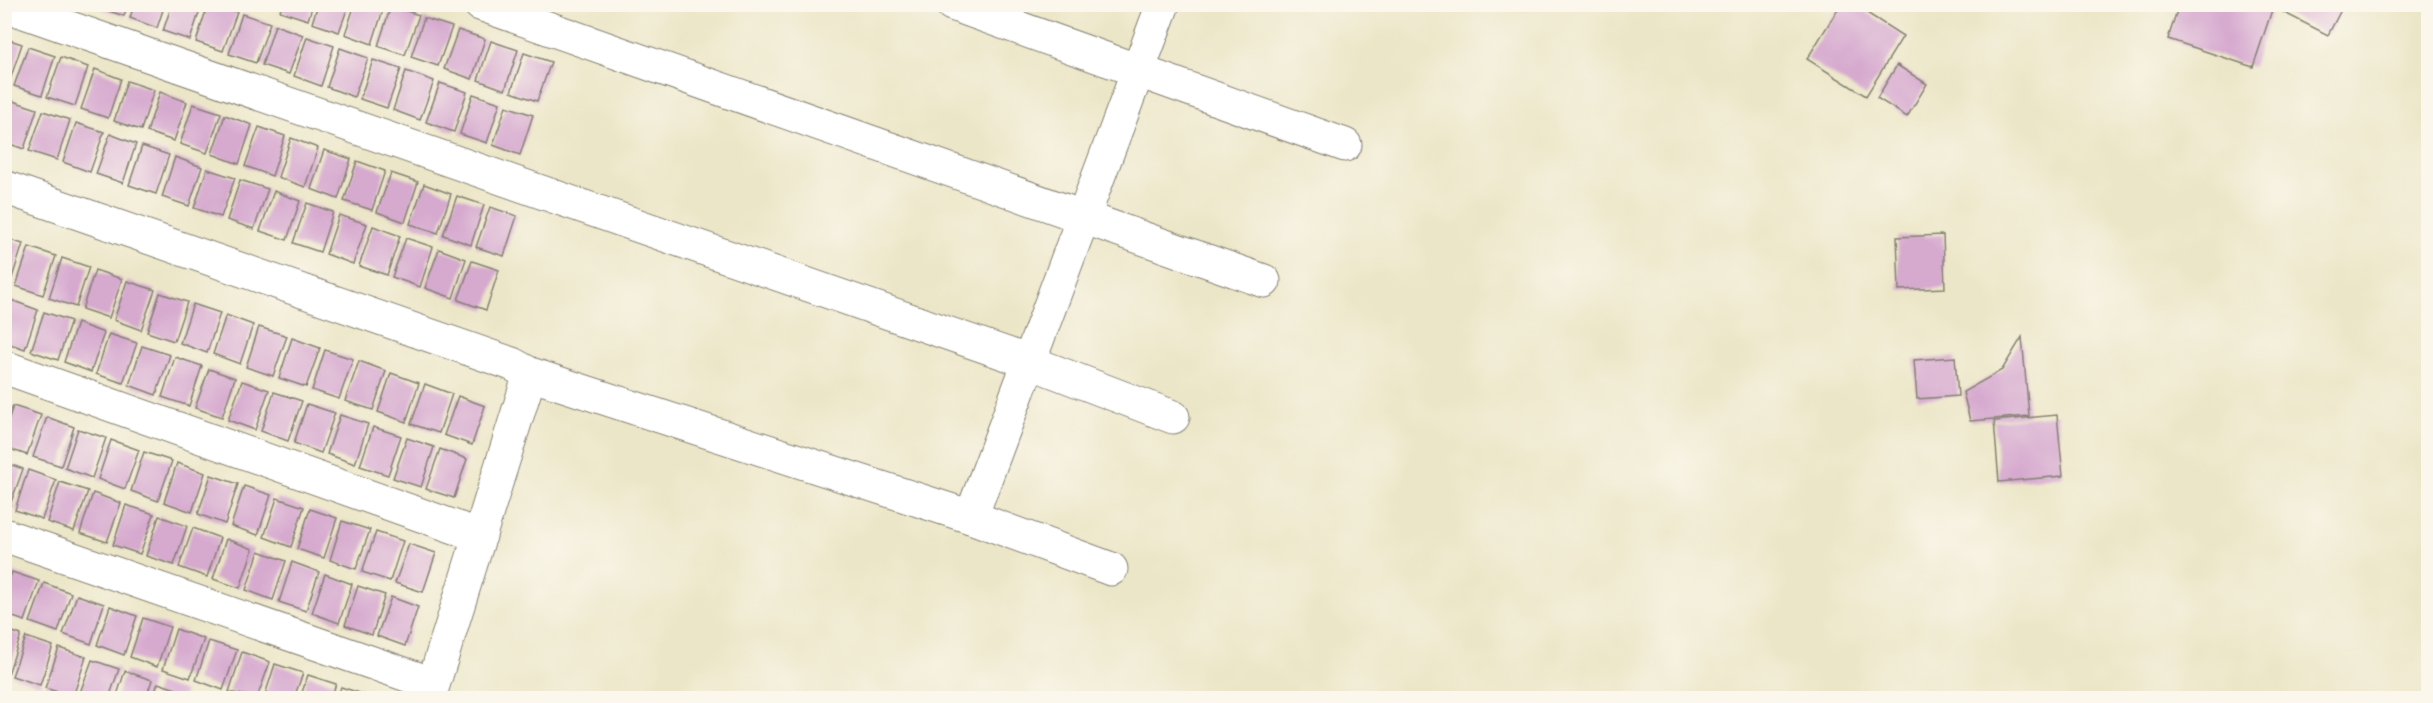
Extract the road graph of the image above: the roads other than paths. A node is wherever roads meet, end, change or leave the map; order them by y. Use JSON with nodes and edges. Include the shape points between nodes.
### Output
{"nodes":[{"id":1,"x":480,"y":4,"type":"edge"},
{"id":2,"x":952,"y":4,"type":"edge"},
{"id":3,"x":1163,"y":4,"type":"edge"},
{"id":4,"x":4,"y":5,"type":"edge"},
{"id":5,"x":1138,"y":72,"type":"junction"},
{"id":6,"x":1345,"y":145,"type":"dead end"},
{"id":7,"x":4,"y":187,"type":"edge"},
{"id":8,"x":1083,"y":216,"type":"junction"},
{"id":9,"x":1264,"y":281,"type":"dead end"},
{"id":10,"x":1027,"y":361,"type":"junction"},
{"id":11,"x":4,"y":367,"type":"edge"},
{"id":12,"x":530,"y":374,"type":"junction"},
{"id":13,"x":1173,"y":417,"type":"dead end"},
{"id":14,"x":970,"y":517,"type":"junction"},
{"id":15,"x":4,"y":535,"type":"edge"},
{"id":16,"x":480,"y":536,"type":"junction"},
{"id":17,"x":1111,"y":569,"type":"dead end"},
{"id":18,"x":431,"y":691,"type":"edge"}],
"edges":[{"from":1,"to":8,"type":"street"},
{"from":2,"to":5,"type":"street"},
{"from":3,"to":5,"type":"street"},
{"from":4,"to":10,"type":"street"},
{"from":5,"to":6,"type":"street"},
{"from":5,"to":8,"type":"street"},
{"from":7,"to":12,"type":"street","via":[[512,364]]},
{"from":8,"to":9,"type":"street"},
{"from":8,"to":10,"type":"street"},
{"from":10,"to":13,"type":"street"},
{"from":10,"to":14,"type":"street"},
{"from":11,"to":16,"type":"street"},
{"from":12,"to":14,"type":"street"},
{"from":12,"to":16,"type":"street"},
{"from":14,"to":17,"type":"street"},
{"from":15,"to":18,"type":"street"},
{"from":16,"to":18,"type":"street"}]}
